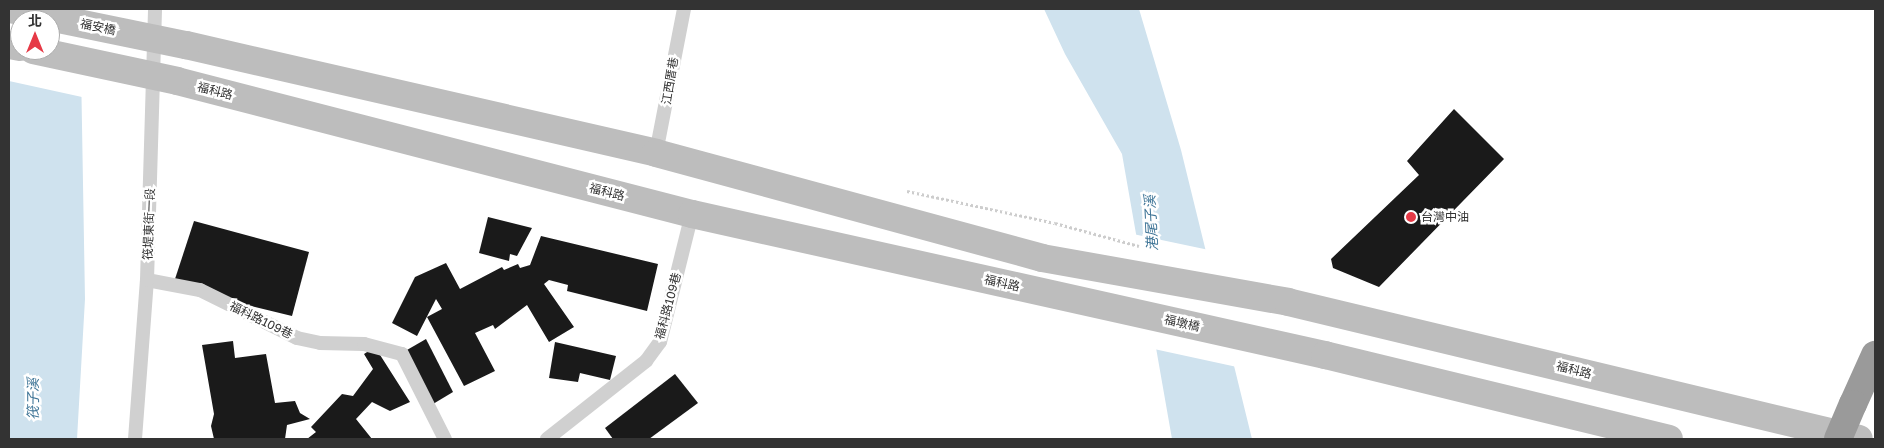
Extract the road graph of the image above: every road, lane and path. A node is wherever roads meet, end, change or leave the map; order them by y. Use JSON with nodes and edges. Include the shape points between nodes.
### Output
{"nodes":[{"id":1,"x":10,"y":9,"type":"edge"},
{"id":2,"x":155,"y":9,"type":"edge"},
{"id":3,"x":684,"y":9,"type":"edge"},
{"id":4,"x":60,"y":56,"type":"edge"},
{"id":5,"x":656,"y":153,"type":"junction"},
{"id":6,"x":692,"y":214,"type":"junction"},
{"id":7,"x":147,"y":280,"type":"junction"},
{"id":8,"x":1040,"y":291,"type":"joint"},
{"id":9,"x":1875,"y":355,"type":"edge"},
{"id":10,"x":135,"y":439,"type":"edge"},
{"id":11,"x":445,"y":439,"type":"edge"},
{"id":12,"x":547,"y":439,"type":"edge"},
{"id":13,"x":1669,"y":439,"type":"edge"},
{"id":14,"x":1838,"y":439,"type":"edge"},
{"id":15,"x":1859,"y":439,"type":"edge"}],
"edges":[{"from":1,"to":5,"type":"street","name":"福安橋","bridge":true,"via":[[186,45]]},
{"from":2,"to":7,"type":"lane","name":"筏堤東街一段"},
{"from":3,"to":5,"type":"lane","name":"江西厝巷"},
{"from":4,"to":6,"type":"street","name":"福科路","bridge":true,"via":[[178,81]]},
{"from":5,"to":15,"type":"street","name":"福科路","via":[[1042,258],[1288,302]]},
{"from":6,"to":8,"type":"street","name":"福科路"},
{"from":6,"to":12,"type":"lane","name":"福科路109巷","via":[[660,342],[646,361]]},
{"from":7,"to":10,"type":"lane","name":"筏堤東街一段"},
{"from":7,"to":11,"type":"lane","name":"福科路109巷","via":[[200,290],[297,338],[320,343],[364,344],[402,354]]},
{"from":8,"to":13,"type":"street","name":"福墩橋","via":[[1325,355]]},
{"from":9,"to":14,"type":"highway","bridge":true}]}
